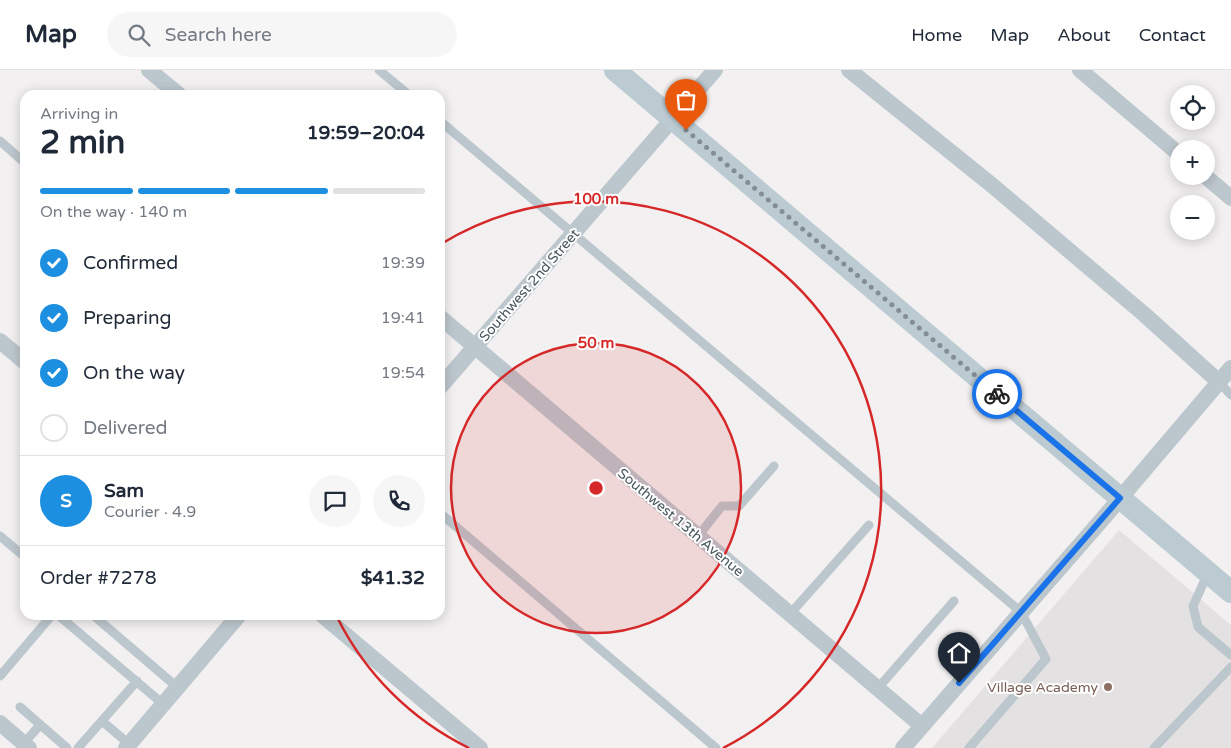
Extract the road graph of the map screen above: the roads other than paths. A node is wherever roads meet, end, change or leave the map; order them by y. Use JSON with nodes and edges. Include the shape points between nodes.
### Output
{"nodes":[{"id":1,"x":150,"y":70,"type":"edge"},
{"id":2,"x":380,"y":70,"type":"edge"},
{"id":3,"x":615,"y":70,"type":"edge"},
{"id":4,"x":715,"y":70,"type":"edge"},
{"id":5,"x":849,"y":70,"type":"edge"},
{"id":6,"x":1080,"y":70,"type":"edge"},
{"id":7,"x":173,"y":90,"type":"edge"},
{"id":8,"x":403,"y":90,"type":"edge"},
{"id":9,"x":673,"y":119,"type":"junction"},
{"id":10,"x":445,"y":125,"type":"edge"},
{"id":11,"x":0,"y":141,"type":"edge"},
{"id":12,"x":1170,"y":146,"type":"edge"},
{"id":13,"x":20,"y":158,"type":"edge"},
{"id":14,"x":1215,"y":184,"type":"edge"},
{"id":15,"x":1231,"y":198,"type":"edge"},
{"id":16,"x":573,"y":234,"type":"junction"},
{"id":17,"x":445,"y":321,"type":"edge"},
{"id":18,"x":0,"y":341,"type":"edge"},
{"id":19,"x":475,"y":347,"type":"junction"},
{"id":20,"x":20,"y":358,"type":"edge"},
{"id":21,"x":1231,"y":368,"type":"edge"},
{"id":22,"x":445,"y":381,"type":"edge"},
{"id":23,"x":1219,"y":382,"type":"junction"},
{"id":24,"x":1231,"y":394,"type":"edge"},
{"id":25,"x":774,"y":466,"type":"dead end"},
{"id":26,"x":1120,"y":498,"type":"junction"},
{"id":27,"x":445,"y":517,"type":"edge"},
{"id":28,"x":869,"y":525,"type":"dead end"},
{"id":29,"x":0,"y":536,"type":"edge"},
{"id":30,"x":698,"y":536,"type":"junction"},
{"id":31,"x":20,"y":553,"type":"edge"},
{"id":32,"x":1208,"y":573,"type":"junction"},
{"id":33,"x":1231,"y":592,"type":"edge"},
{"id":34,"x":954,"y":601,"type":"dead end"},
{"id":35,"x":1021,"y":612,"type":"junction"},
{"id":36,"x":790,"y":614,"type":"junction"},
{"id":37,"x":48,"y":620,"type":"edge"},
{"id":38,"x":64,"y":620,"type":"edge"},
{"id":39,"x":99,"y":620,"type":"edge"},
{"id":40,"x":235,"y":620,"type":"edge"},
{"id":41,"x":328,"y":620,"type":"edge"},
{"id":42,"x":1231,"y":655,"type":"edge"},
{"id":43,"x":1231,"y":667,"type":"edge"},
{"id":44,"x":0,"y":676,"type":"edge"},
{"id":45,"x":137,"y":681,"type":"junction"},
{"id":46,"x":178,"y":687,"type":"junction"},
{"id":47,"x":878,"y":688,"type":"junction"},
{"id":48,"x":163,"y":704,"type":"junction"},
{"id":49,"x":20,"y":708,"type":"dead end"},
{"id":50,"x":102,"y":721,"type":"junction"},
{"id":51,"x":0,"y":723,"type":"edge"},
{"id":52,"x":40,"y":724,"type":"junction"},
{"id":53,"x":922,"y":726,"type":"junction"},
{"id":54,"x":26,"y":746,"type":"edge"},
{"id":55,"x":128,"y":746,"type":"edge"},
{"id":56,"x":67,"y":748,"type":"edge"},
{"id":57,"x":78,"y":748,"type":"edge"},
{"id":58,"x":480,"y":748,"type":"edge"},
{"id":59,"x":716,"y":748,"type":"edge"},
{"id":60,"x":903,"y":748,"type":"edge"},
{"id":61,"x":969,"y":748,"type":"edge"},
{"id":62,"x":1154,"y":748,"type":"edge"}],
"edges":[{"from":1,"to":7,"type":"street"},
{"from":2,"to":8,"type":"lane"},
{"from":3,"to":9,"type":"street"},
{"from":4,"to":9,"type":"street","name":"Southwest 2nd Street"},
{"from":5,"to":23,"type":"street","via":[[993,186]]},
{"from":6,"to":12,"type":"street"},
{"from":9,"to":16,"type":"street","name":"Southwest 2nd Street"},
{"from":9,"to":26,"type":"street"},
{"from":10,"to":16,"type":"lane"},
{"from":11,"to":13,"type":"lane"},
{"from":14,"to":15,"type":"street"},
{"from":16,"to":19,"type":"street","name":"Southwest 2nd Street"},
{"from":16,"to":35,"type":"lane"},
{"from":17,"to":19,"type":"street","name":"Southwest 13th Avenue"},
{"from":18,"to":20,"type":"street"},
{"from":19,"to":22,"type":"street","name":"Southwest 2nd Street"},
{"from":19,"to":30,"type":"street","name":"Southwest 13th Avenue"},
{"from":21,"to":23,"type":"street"},
{"from":23,"to":24,"type":"lane"},
{"from":23,"to":26,"type":"street"},
{"from":25,"to":30,"type":"lane","via":[[739,506],[722,506]]},
{"from":26,"to":32,"type":"street"},
{"from":26,"to":35,"type":"street"},
{"from":27,"to":59,"type":"lane"},
{"from":28,"to":36,"type":"lane"},
{"from":29,"to":31,"type":"lane"},
{"from":30,"to":36,"type":"street","name":"Southwest 13th Avenue"},
{"from":32,"to":33,"type":"street"},
{"from":32,"to":42,"type":"lane","via":[[1193,606],[1198,627]]},
{"from":34,"to":47,"type":"lane"},
{"from":35,"to":53,"type":"street"},
{"from":35,"to":61,"type":"lane","via":[[1046,659]]},
{"from":36,"to":47,"type":"street","name":"Southwest 13th Avenue"},
{"from":37,"to":44,"type":"lane"},
{"from":38,"to":45,"type":"lane"},
{"from":39,"to":46,"type":"lane"},
{"from":40,"to":46,"type":"street"},
{"from":41,"to":58,"type":"street"},
{"from":43,"to":62,"type":"lane"},
{"from":45,"to":48,"type":"lane"},
{"from":45,"to":50,"type":"lane"},
{"from":46,"to":48,"type":"street"},
{"from":47,"to":53,"type":"street","name":"Southwest 13th Avenue"},
{"from":48,"to":55,"type":"street"},
{"from":49,"to":52,"type":"lane"},
{"from":50,"to":55,"type":"lane"},
{"from":50,"to":57,"type":"lane"},
{"from":51,"to":54,"type":"street"},
{"from":52,"to":54,"type":"lane"},
{"from":52,"to":56,"type":"lane"},
{"from":53,"to":60,"type":"street"}]}
